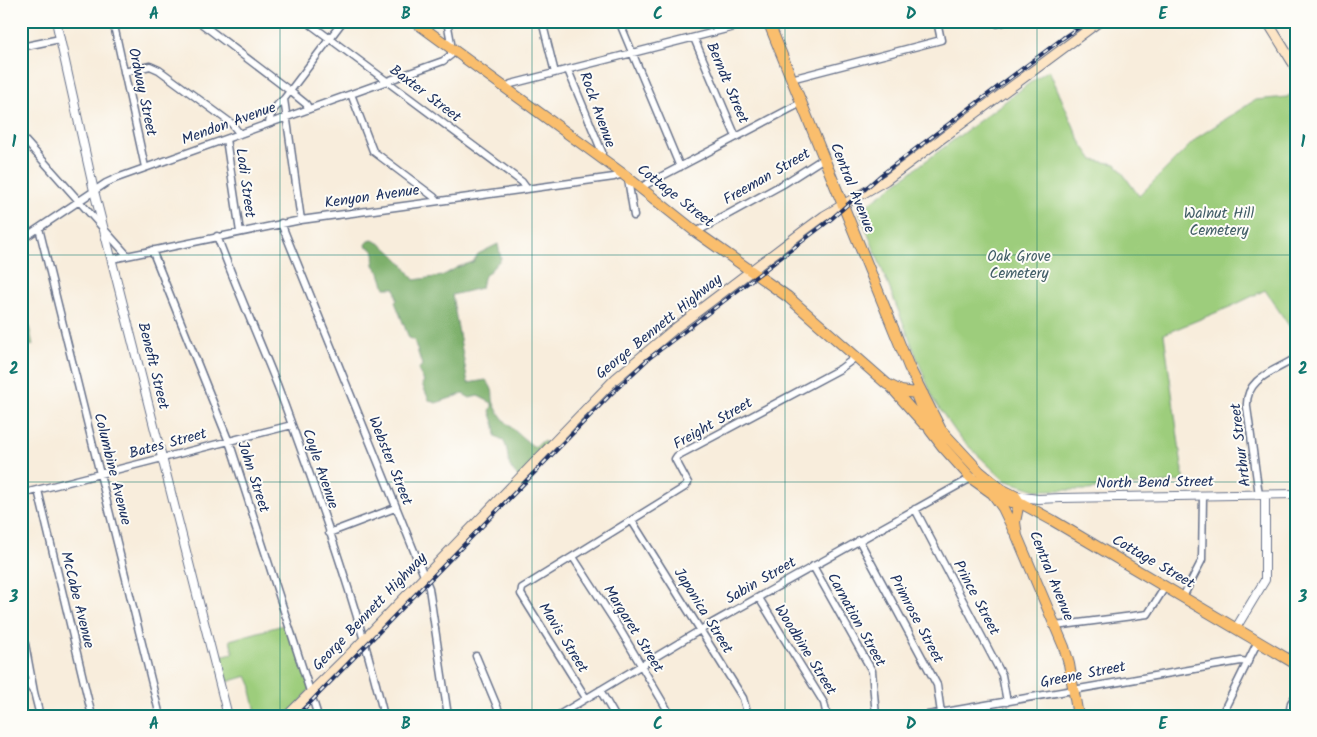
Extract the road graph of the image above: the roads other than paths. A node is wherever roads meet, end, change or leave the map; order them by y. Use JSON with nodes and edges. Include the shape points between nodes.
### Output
{"nodes":[{"id":1,"x":56,"y":21,"type":"edge"},
{"id":2,"x":113,"y":21,"type":"edge"},
{"id":3,"x":198,"y":21,"type":"edge"},
{"id":4,"x":306,"y":21,"type":"edge"},
{"id":5,"x":343,"y":21,"type":"edge"},
{"id":6,"x":414,"y":21,"type":"edge"},
{"id":7,"x":446,"y":21,"type":"edge"},
{"id":8,"x":542,"y":21,"type":"edge"},
{"id":9,"x":619,"y":21,"type":"edge"},
{"id":10,"x":758,"y":21,"type":"edge"},
{"id":11,"x":768,"y":21,"type":"edge"},
{"id":12,"x":937,"y":21,"type":"edge"},
{"id":13,"x":1100,"y":21,"type":"edge"},
{"id":14,"x":1267,"y":21,"type":"edge"},
{"id":15,"x":694,"y":38,"type":"junction"},
{"id":16,"x":60,"y":39,"type":"junction"},
{"id":17,"x":330,"y":39,"type":"junction"},
{"id":18,"x":21,"y":46,"type":"edge"},
{"id":19,"x":452,"y":50,"type":"junction"},
{"id":20,"x":632,"y":54,"type":"junction"},
{"id":21,"x":1294,"y":62,"type":"edge"},
{"id":22,"x":568,"y":70,"type":"junction"},
{"id":23,"x":124,"y":72,"type":"junction"},
{"id":24,"x":555,"y":73,"type":"junction"},
{"id":25,"x":791,"y":79,"type":"junction"},
{"id":26,"x":386,"y":81,"type":"junction"},
{"id":27,"x":506,"y":88,"type":"junction"},
{"id":28,"x":290,"y":91,"type":"junction"},
{"id":29,"x":351,"y":94,"type":"junction"},
{"id":30,"x":284,"y":99,"type":"junction"},
{"id":31,"x":801,"y":103,"type":"junction"},
{"id":32,"x":309,"y":108,"type":"junction"},
{"id":33,"x":286,"y":116,"type":"junction"},
{"id":34,"x":269,"y":123,"type":"junction"},
{"id":35,"x":240,"y":134,"type":"junction"},
{"id":36,"x":21,"y":136,"type":"edge"},
{"id":37,"x":736,"y":137,"type":"junction"},
{"id":38,"x":226,"y":139,"type":"junction"},
{"id":39,"x":824,"y":158,"type":"junction"},
{"id":40,"x":601,"y":159,"type":"junction"},
{"id":41,"x":145,"y":167,"type":"junction"},
{"id":42,"x":680,"y":167,"type":"junction"},
{"id":43,"x":625,"y":176,"type":"junction"},
{"id":44,"x":527,"y":189,"type":"junction"},
{"id":45,"x":642,"y":189,"type":"junction"},
{"id":46,"x":94,"y":191,"type":"junction"},
{"id":47,"x":80,"y":201,"type":"junction"},
{"id":48,"x":437,"y":201,"type":"junction"},
{"id":49,"x":844,"y":206,"type":"junction"},
{"id":50,"x":634,"y":216,"type":"dead end"},
{"id":51,"x":301,"y":220,"type":"junction"},
{"id":52,"x":281,"y":223,"type":"junction"},
{"id":53,"x":39,"y":228,"type":"junction"},
{"id":54,"x":104,"y":228,"type":"junction"},
{"id":55,"x":240,"y":232,"type":"junction"},
{"id":56,"x":696,"y":232,"type":"junction"},
{"id":57,"x":217,"y":236,"type":"junction"},
{"id":58,"x":21,"y":240,"type":"edge"},
{"id":59,"x":152,"y":250,"type":"junction"},
{"id":60,"x":127,"y":255,"type":"junction"},
{"id":61,"x":112,"y":259,"type":"junction"},
{"id":62,"x":751,"y":270,"type":"junction"},
{"id":63,"x":856,"y":357,"type":"junction"},
{"id":64,"x":1296,"y":358,"type":"edge"},
{"id":65,"x":887,"y":384,"type":"junction"},
{"id":66,"x":919,"y":394,"type":"junction"},
{"id":67,"x":292,"y":425,"type":"junction"},
{"id":68,"x":930,"y":430,"type":"junction"},
{"id":69,"x":229,"y":441,"type":"junction"},
{"id":70,"x":162,"y":458,"type":"junction"},
{"id":71,"x":100,"y":474,"type":"junction"},
{"id":72,"x":976,"y":475,"type":"junction"},
{"id":73,"x":38,"y":490,"type":"junction"},
{"id":74,"x":992,"y":493,"type":"junction"},
{"id":75,"x":21,"y":494,"type":"edge"},
{"id":76,"x":1296,"y":494,"type":"edge"},
{"id":77,"x":1262,"y":495,"type":"junction"},
{"id":78,"x":1203,"y":497,"type":"junction"},
{"id":79,"x":1017,"y":499,"type":"junction"},
{"id":80,"x":396,"y":508,"type":"junction"},
{"id":81,"x":914,"y":509,"type":"junction"},
{"id":82,"x":632,"y":521,"type":"junction"},
{"id":83,"x":329,"y":533,"type":"junction"},
{"id":84,"x":1017,"y":536,"type":"junction"},
{"id":85,"x":859,"y":540,"type":"junction"},
{"id":86,"x":573,"y":557,"type":"junction"},
{"id":87,"x":813,"y":566,"type":"junction"},
{"id":88,"x":424,"y":576,"type":"junction"},
{"id":89,"x":1165,"y":587,"type":"junction"},
{"id":90,"x":520,"y":591,"type":"joint"},
{"id":91,"x":1183,"y":597,"type":"junction"},
{"id":92,"x":759,"y":598,"type":"junction"},
{"id":93,"x":21,"y":622,"type":"edge"},
{"id":94,"x":1055,"y":626,"type":"junction"},
{"id":95,"x":1236,"y":628,"type":"junction"},
{"id":96,"x":700,"y":630,"type":"junction"},
{"id":97,"x":364,"y":639,"type":"junction"},
{"id":98,"x":1258,"y":641,"type":"junction"},
{"id":99,"x":1296,"y":649,"type":"edge"},
{"id":100,"x":476,"y":656,"type":"dead end"},
{"id":101,"x":1248,"y":662,"type":"junction"},
{"id":102,"x":1293,"y":662,"type":"edge"},
{"id":103,"x":641,"y":665,"type":"junction"},
{"id":104,"x":21,"y":675,"type":"edge"},
{"id":105,"x":600,"y":690,"type":"junction"},
{"id":106,"x":1074,"y":690,"type":"junction"},
{"id":107,"x":34,"y":692,"type":"junction"},
{"id":108,"x":311,"y":693,"type":"junction"},
{"id":109,"x":1296,"y":695,"type":"edge"},
{"id":110,"x":586,"y":698,"type":"junction"},
{"id":111,"x":1007,"y":702,"type":"junction"},
{"id":112,"x":941,"y":713,"type":"junction"},
{"id":113,"x":40,"y":716,"type":"edge"},
{"id":114,"x":92,"y":716,"type":"edge"},
{"id":115,"x":160,"y":716,"type":"edge"},
{"id":116,"x":228,"y":716,"type":"edge"},
{"id":117,"x":288,"y":716,"type":"edge"},
{"id":118,"x":318,"y":716,"type":"edge"},
{"id":119,"x":384,"y":716,"type":"edge"},
{"id":120,"x":448,"y":716,"type":"edge"},
{"id":121,"x":502,"y":716,"type":"edge"},
{"id":122,"x":557,"y":716,"type":"edge"},
{"id":123,"x":615,"y":716,"type":"edge"},
{"id":124,"x":671,"y":716,"type":"edge"},
{"id":125,"x":748,"y":716,"type":"edge"},
{"id":126,"x":827,"y":716,"type":"edge"},
{"id":127,"x":876,"y":716,"type":"edge"},
{"id":128,"x":922,"y":716,"type":"edge"},
{"id":129,"x":1078,"y":716,"type":"edge"},
{"id":130,"x":1221,"y":716,"type":"edge"},
{"id":131,"x":1289,"y":716,"type":"edge"}],
"edges":[{"from":1,"to":16,"type":"street","name":"Benefit Street"},
{"from":2,"to":23,"type":"street","name":"Ordway Street"},
{"from":3,"to":28,"type":"street"},
{"from":4,"to":17,"type":"street","name":"Baxter Street"},
{"from":5,"to":17,"type":"street"},
{"from":6,"to":19,"type":"main road","name":"Cottage Street"},
{"from":7,"to":19,"type":"street"},
{"from":8,"to":24,"type":"street","name":"Rock Avenue"},
{"from":9,"to":20,"type":"street"},
{"from":10,"to":15,"type":"street"},
{"from":11,"to":25,"type":"main road","name":"Central Avenue"},
{"from":12,"to":25,"type":"street","via":[[941,40]]},
{"from":13,"to":49,"type":"main road","name":"George Bennett Highway","via":[[908,164]]},
{"from":14,"to":21,"type":"main road"},
{"from":15,"to":20,"type":"street"},
{"from":15,"to":37,"type":"street","name":"Berndt Street"},
{"from":16,"to":18,"type":"street"},
{"from":16,"to":46,"type":"street","name":"Benefit Street"},
{"from":17,"to":26,"type":"street","name":"Baxter Street"},
{"from":17,"to":28,"type":"street"},
{"from":19,"to":26,"type":"street","name":"Mendon Avenue","via":[[451,56],[443,61]]},
{"from":19,"to":27,"type":"main road","name":"Cottage Street"},
{"from":20,"to":22,"type":"street"},
{"from":20,"to":42,"type":"street"},
{"from":22,"to":24,"type":"street"},
{"from":22,"to":40,"type":"street","name":"Rock Avenue","via":[[602,152]]},
{"from":23,"to":35,"type":"street","via":[[150,66],[159,70],[232,123]]},
{"from":23,"to":41,"type":"street","name":"Ordway Street"},
{"from":24,"to":27,"type":"street"},
{"from":25,"to":31,"type":"main road","name":"Central Avenue"},
{"from":26,"to":29,"type":"street","name":"Mendon Avenue"},
{"from":26,"to":44,"type":"street","name":"Baxter Street","via":[[522,182]]},
{"from":27,"to":40,"type":"main road","name":"Cottage Street"},
{"from":28,"to":30,"type":"street"},
{"from":28,"to":32,"type":"street"},
{"from":29,"to":32,"type":"street","name":"Mendon Avenue"},
{"from":29,"to":48,"type":"street","via":[[373,151]]},
{"from":30,"to":33,"type":"street"},
{"from":30,"to":34,"type":"street","via":[[274,109]]},
{"from":31,"to":37,"type":"street"},
{"from":31,"to":39,"type":"main road","name":"Central Avenue"},
{"from":32,"to":33,"type":"street","name":"Mendon Avenue"},
{"from":33,"to":34,"type":"street","name":"Mendon Avenue"},
{"from":33,"to":51,"type":"street"},
{"from":34,"to":35,"type":"street","name":"Mendon Avenue"},
{"from":35,"to":38,"type":"street","name":"Mendon Avenue"},
{"from":36,"to":47,"type":"street"},
{"from":37,"to":42,"type":"street"},
{"from":38,"to":41,"type":"street","name":"Mendon Avenue"},
{"from":38,"to":55,"type":"street","name":"Lodi Street"},
{"from":39,"to":49,"type":"main road","name":"Central Avenue"},
{"from":39,"to":56,"type":"street","name":"Freeman Street"},
{"from":40,"to":43,"type":"main road","name":"Cottage Street"},
{"from":41,"to":46,"type":"street","name":"Mendon Avenue","via":[[111,180]]},
{"from":42,"to":45,"type":"street"},
{"from":43,"to":44,"type":"street","name":"Kenyon Avenue"},
{"from":43,"to":45,"type":"main road","name":"Cottage Street"},
{"from":43,"to":50,"type":"street"},
{"from":44,"to":48,"type":"street","name":"Kenyon Avenue"},
{"from":45,"to":56,"type":"main road","name":"Cottage Street"},
{"from":46,"to":47,"type":"street","name":"Mendon Avenue"},
{"from":46,"to":54,"type":"street","name":"Benefit Street"},
{"from":47,"to":53,"type":"street","name":"Mendon Avenue"},
{"from":47,"to":54,"type":"street"},
{"from":48,"to":51,"type":"street","name":"Kenyon Avenue"},
{"from":49,"to":62,"type":"main road","name":"George Bennett Highway","via":[[824,216]]},
{"from":49,"to":66,"type":"main road","name":"Central Avenue"},
{"from":51,"to":52,"type":"street","name":"Kenyon Avenue"},
{"from":52,"to":55,"type":"street","name":"Kenyon Avenue"},
{"from":52,"to":80,"type":"street","name":"Webster Street"},
{"from":53,"to":58,"type":"street","name":"Mendon Avenue"},
{"from":53,"to":71,"type":"street","name":"Columbine Avenue"},
{"from":54,"to":60,"type":"street"},
{"from":54,"to":61,"type":"street","name":"Benefit Street"},
{"from":55,"to":57,"type":"street","name":"Kenyon Avenue"},
{"from":56,"to":62,"type":"main road","name":"Cottage Street"},
{"from":57,"to":59,"type":"street","name":"Kenyon Avenue"},
{"from":57,"to":67,"type":"street","name":"Coyle Avenue"},
{"from":59,"to":60,"type":"street","name":"Kenyon Avenue"},
{"from":59,"to":69,"type":"street","name":"John Street"},
{"from":60,"to":61,"type":"street","name":"Kenyon Avenue"},
{"from":61,"to":70,"type":"street","name":"Benefit Street"},
{"from":62,"to":63,"type":"main road","name":"Cottage Street","via":[[788,297]]},
{"from":62,"to":88,"type":"main road","name":"George Bennett Highway","via":[[615,379]]},
{"from":63,"to":65,"type":"main road","name":"Cottage Street"},
{"from":63,"to":82,"type":"street","name":"Freight Street","via":[[840,369],[677,456],[676,464],[688,483]]},
{"from":64,"to":77,"type":"street","name":"Arthur Street","via":[[1259,379],[1247,395]]},
{"from":65,"to":66,"type":"main road","name":"Cottage Street","via":[[901,391]]},
{"from":65,"to":68,"type":"main road"},
{"from":66,"to":68,"type":"main road","name":"Central Avenue"},
{"from":66,"to":72,"type":"main road","name":"Central Avenue","via":[[941,430]]},
{"from":67,"to":69,"type":"street","name":"Bates Street"},
{"from":67,"to":83,"type":"street","name":"Coyle Avenue"},
{"from":68,"to":72,"type":"main road","name":"Central Avenue","via":[[943,447]]},
{"from":69,"to":70,"type":"street","name":"Bates Street"},
{"from":69,"to":108,"type":"street","name":"John Street"},
{"from":70,"to":71,"type":"street","name":"Bates Street"},
{"from":70,"to":116,"type":"street","name":"Benefit Street"},
{"from":71,"to":73,"type":"street","name":"Bates Street"},
{"from":71,"to":115,"type":"street","name":"Columbine Avenue"},
{"from":72,"to":74,"type":"main road","name":"Central Avenue"},
{"from":72,"to":79,"type":"main road","name":"Central Avenue"},
{"from":72,"to":81,"type":"street","name":"Sabin Street"},
{"from":73,"to":75,"type":"street","name":"Bates Street"},
{"from":73,"to":114,"type":"street","name":"McCabe Avenue"},
{"from":74,"to":79,"type":"main road","name":"Cottage Street","via":[[1010,502]]},
{"from":74,"to":84,"type":"main road"},
{"from":76,"to":77,"type":"street","name":"North Bend Street"},
{"from":77,"to":78,"type":"street","name":"North Bend Street"},
{"from":77,"to":95,"type":"street","via":[[1265,580]]},
{"from":78,"to":79,"type":"street","name":"North Bend Street"},
{"from":78,"to":91,"type":"street","via":[[1202,560]]},
{"from":79,"to":84,"type":"main road","name":"Central Avenue"},
{"from":79,"to":89,"type":"main road","name":"Cottage Street"},
{"from":80,"to":83,"type":"street"},
{"from":80,"to":88,"type":"street","name":"Webster Street"},
{"from":81,"to":85,"type":"street","name":"Sabin Street"},
{"from":81,"to":111,"type":"street","name":"Prince Street","via":[[1002,675]]},
{"from":82,"to":86,"type":"street","name":"Freight Street"},
{"from":82,"to":96,"type":"street","name":"Japonica Street"},
{"from":83,"to":97,"type":"street","name":"Coyle Avenue"},
{"from":84,"to":94,"type":"main road","name":"Central Avenue"},
{"from":85,"to":87,"type":"street","name":"Sabin Street"},
{"from":85,"to":112,"type":"street","name":"Primrose Street","via":[[937,685]]},
{"from":86,"to":90,"type":"street","name":"Freight Street"},
{"from":86,"to":103,"type":"street","name":"Margaret Street"},
{"from":87,"to":92,"type":"street","name":"Sabin Street"},
{"from":87,"to":127,"type":"street","name":"Carnation Street","via":[[872,671]]},
{"from":88,"to":97,"type":"main road","name":"George Bennett Highway"},
{"from":88,"to":120,"type":"street","name":"Webster Street","via":[[429,588]]},
{"from":89,"to":91,"type":"main road","name":"Cottage Street"},
{"from":89,"to":94,"type":"street","via":[[1148,614]]},
{"from":90,"to":110,"type":"street","name":"Mavis Street"},
{"from":91,"to":95,"type":"main road","name":"Cottage Street"},
{"from":92,"to":96,"type":"street","name":"Sabin Street"},
{"from":92,"to":126,"type":"street","name":"Woodbine Street","via":[[824,703]]},
{"from":93,"to":107,"type":"street"},
{"from":94,"to":106,"type":"main road","name":"Central Avenue","via":[[1067,656]]},
{"from":95,"to":98,"type":"main road","name":"Cottage Street"},
{"from":96,"to":103,"type":"street","name":"Sabin Street"},
{"from":96,"to":125,"type":"street","name":"Japonica Street","via":[[743,698]]},
{"from":97,"to":108,"type":"main road","name":"George Bennett Highway"},
{"from":97,"to":119,"type":"street","name":"Coyle Avenue"},
{"from":98,"to":101,"type":"street"},
{"from":98,"to":102,"type":"main road","name":"Cottage Street"},
{"from":99,"to":102,"type":"street"},
{"from":100,"to":121,"type":"street"},
{"from":101,"to":106,"type":"street","name":"Greene Street"},
{"from":101,"to":130,"type":"street"},
{"from":103,"to":105,"type":"street","name":"Sabin Street"},
{"from":103,"to":124,"type":"street","name":"Margaret Street"},
{"from":104,"to":107,"type":"street"},
{"from":105,"to":110,"type":"street","name":"Sabin Street"},
{"from":105,"to":123,"type":"street"},
{"from":106,"to":111,"type":"street","name":"Greene Street"},
{"from":106,"to":129,"type":"main road","name":"Central Avenue"},
{"from":107,"to":113,"type":"street"},
{"from":108,"to":117,"type":"main road","name":"George Bennett Highway"},
{"from":108,"to":118,"type":"street","name":"John Street"},
{"from":109,"to":131,"type":"street"},
{"from":110,"to":122,"type":"street","name":"Sabin Street"},
{"from":111,"to":112,"type":"street","name":"Greene Street"},
{"from":112,"to":128,"type":"street","name":"Greene Street"}]}
